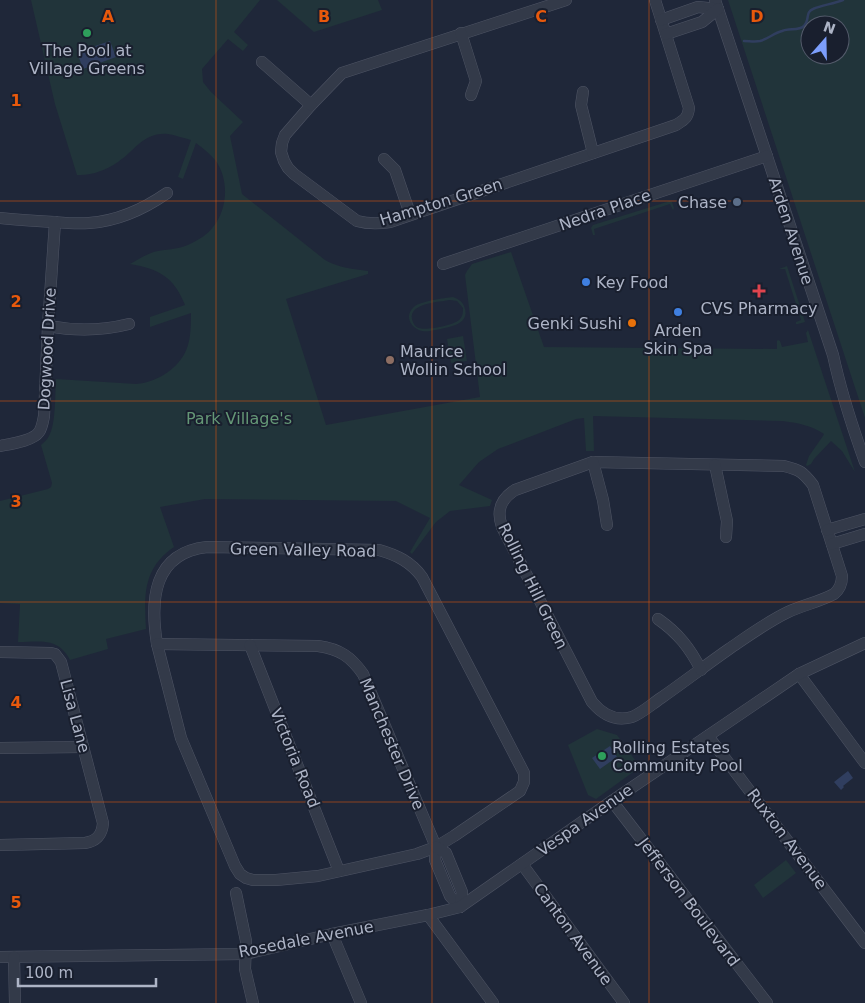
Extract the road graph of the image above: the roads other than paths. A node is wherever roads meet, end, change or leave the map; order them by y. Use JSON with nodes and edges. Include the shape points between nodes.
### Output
{"nodes":[{"id":1,"x":566,"y":0,"type":"edge"},
{"id":2,"x":655,"y":0,"type":"edge"},
{"id":3,"x":716,"y":4,"type":"edge"},
{"id":4,"x":661,"y":20,"type":"junction"},
{"id":5,"x":461,"y":34,"type":"junction"},
{"id":6,"x":666,"y":34,"type":"junction"},
{"id":7,"x":262,"y":62,"type":"dead end"},
{"id":8,"x":583,"y":92,"type":"dead end"},
{"id":9,"x":470,"y":95,"type":"dead end"},
{"id":10,"x":311,"y":105,"type":"junction"},
{"id":11,"x":593,"y":153,"type":"junction"},
{"id":12,"x":767,"y":156,"type":"junction"},
{"id":13,"x":384,"y":159,"type":"dead end"},
{"id":14,"x":167,"y":193,"type":"dead end"},
{"id":15,"x":410,"y":214,"type":"junction"},
{"id":16,"x":0,"y":218,"type":"edge"},
{"id":17,"x":55,"y":222,"type":"junction"},
{"id":18,"x":443,"y":264,"type":"dead end"},
{"id":19,"x":129,"y":324,"type":"dead end"},
{"id":20,"x":48,"y":326,"type":"junction"},
{"id":21,"x":0,"y":446,"type":"edge"},
{"id":22,"x":593,"y":462,"type":"junction"},
{"id":23,"x":865,"y":462,"type":"edge"},
{"id":24,"x":715,"y":465,"type":"junction"},
{"id":25,"x":865,"y":519,"type":"edge"},
{"id":26,"x":607,"y":525,"type":"dead end"},
{"id":27,"x":827,"y":530,"type":"junction"},
{"id":28,"x":865,"y":534,"type":"edge"},
{"id":29,"x":726,"y":536,"type":"dead end"},
{"id":30,"x":832,"y":544,"type":"junction"},
{"id":31,"x":658,"y":619,"type":"dead end"},
{"id":32,"x":865,"y":642,"type":"edge"},
{"id":33,"x":157,"y":644,"type":"junction"},
{"id":34,"x":250,"y":645,"type":"junction"},
{"id":35,"x":0,"y":652,"type":"edge"},
{"id":36,"x":701,"y":670,"type":"junction"},
{"id":37,"x":799,"y":674,"type":"junction"},
{"id":38,"x":708,"y":736,"type":"junction"},
{"id":39,"x":83,"y":747,"type":"junction"},
{"id":40,"x":0,"y":748,"type":"edge"},
{"id":41,"x":865,"y":763,"type":"edge"},
{"id":42,"x":612,"y":801,"type":"junction"},
{"id":43,"x":0,"y":845,"type":"edge"},
{"id":44,"x":436,"y":847,"type":"junction"},
{"id":45,"x":522,"y":864,"type":"junction"},
{"id":46,"x":340,"y":871,"type":"junction"},
{"id":47,"x":236,"y":893,"type":"dead end"},
{"id":48,"x":460,"y":907,"type":"junction"},
{"id":49,"x":428,"y":915,"type":"junction"},
{"id":50,"x":332,"y":934,"type":"junction"},
{"id":51,"x":865,"y":942,"type":"edge"},
{"id":52,"x":246,"y":954,"type":"junction"},
{"id":53,"x":0,"y":957,"type":"edge"},
{"id":54,"x":14,"y":957,"type":"junction"},
{"id":55,"x":15,"y":1003,"type":"edge"},
{"id":56,"x":253,"y":1003,"type":"edge"},
{"id":57,"x":361,"y":1003,"type":"edge"},
{"id":58,"x":493,"y":1003,"type":"edge"},
{"id":59,"x":624,"y":1003,"type":"edge"},
{"id":60,"x":766,"y":1003,"type":"edge"}],
"edges":[{"from":1,"to":5,"type":"street","name":"Hampton Green"},
{"from":2,"to":4,"type":"street","name":"Hampton Green"},
{"from":3,"to":4,"type":"street"},
{"from":3,"to":6,"type":"street","via":[[702,22]]},
{"from":3,"to":12,"type":"street","name":"Arden Avenue"},
{"from":4,"to":6,"type":"street","name":"Hampton Green"},
{"from":5,"to":9,"type":"street","via":[[476,81]]},
{"from":5,"to":10,"type":"street","name":"Hampton Green","via":[[342,74]]},
{"from":6,"to":11,"type":"street","name":"Hampton Green","via":[[689,108],[685,120]]},
{"from":7,"to":10,"type":"street"},
{"from":8,"to":11,"type":"street","via":[[581,105]]},
{"from":10,"to":15,"type":"street","name":"Hampton Green","via":[[282,143],[281,152],[288,168],[357,221],[379,224]]},
{"from":11,"to":15,"type":"street","name":"Hampton Green"},
{"from":12,"to":18,"type":"street","name":"Nedra Place"},
{"from":12,"to":23,"type":"street","name":"Arden Avenue"},
{"from":13,"to":15,"type":"street","via":[[395,170]]},
{"from":14,"to":17,"type":"street","via":[[139,210],[107,221]]},
{"from":16,"to":17,"type":"street"},
{"from":17,"to":20,"type":"street","name":"Dogwood Drive"},
{"from":19,"to":20,"type":"street","via":[[101,330]]},
{"from":20,"to":21,"type":"street","name":"Dogwood Drive","via":[[44,416],[40,431],[30,439]]},
{"from":22,"to":24,"type":"street","name":"Rolling Hill Green"},
{"from":22,"to":26,"type":"street"},
{"from":22,"to":36,"type":"street","name":"Rolling Hill Green","via":[[515,490],[504,499],[499,514],[502,527],[592,702],[606,715],[616,718],[633,716]]},
{"from":24,"to":27,"type":"street","name":"Rolling Hill Green","via":[[784,466],[805,474],[813,485]]},
{"from":24,"to":29,"type":"street","via":[[727,520]]},
{"from":25,"to":27,"type":"street"},
{"from":27,"to":30,"type":"street","name":"Rolling Hill Green"},
{"from":28,"to":30,"type":"street"},
{"from":30,"to":36,"type":"street","name":"Rolling Hill Green","via":[[842,576],[842,583],[834,594],[788,612]]},
{"from":31,"to":36,"type":"street","via":[[686,644]]},
{"from":32,"to":37,"type":"street","name":"Vespa Avenue"},
{"from":33,"to":34,"type":"street","name":"Manchester Drive"},
{"from":33,"to":44,"type":"street","name":"Green Valley Road","via":[[154,597],[159,582],[167,566],[197,548],[379,550],[409,563],[422,577],[525,778],[520,791]]},
{"from":33,"to":46,"type":"street","name":"Green Valley Road","via":[[181,738],[240,874],[253,880],[270,881]]},
{"from":34,"to":44,"type":"street","name":"Manchester Drive","via":[[328,647],[356,664]]},
{"from":34,"to":46,"type":"street","name":"Victoria Road"},
{"from":35,"to":39,"type":"street","name":"Lisa Lane","via":[[55,654],[61,662]]},
{"from":37,"to":38,"type":"street","name":"Vespa Avenue"},
{"from":37,"to":41,"type":"street"},
{"from":38,"to":42,"type":"street","name":"Vespa Avenue"},
{"from":38,"to":51,"type":"street","name":"Ruxton Avenue"},
{"from":39,"to":40,"type":"street"},
{"from":39,"to":43,"type":"street","name":"Lisa Lane","via":[[103,823],[97,839],[85,843]]},
{"from":42,"to":45,"type":"street","name":"Vespa Avenue"},
{"from":42,"to":60,"type":"street","name":"Jefferson Boulevard"},
{"from":44,"to":46,"type":"street","name":"Green Valley Road"},
{"from":44,"to":48,"type":"street","name":"Manchester Drive","via":[[434,860],[450,896]]},
{"from":45,"to":48,"type":"street","name":"Vespa Avenue"},
{"from":45,"to":59,"type":"street","name":"Canton Avenue"},
{"from":47,"to":52,"type":"street"},
{"from":48,"to":49,"type":"street","name":"Rosedale Avenue"},
{"from":49,"to":50,"type":"street","name":"Rosedale Avenue"},
{"from":49,"to":58,"type":"street"},
{"from":50,"to":52,"type":"street","name":"Rosedale Avenue"},
{"from":50,"to":57,"type":"street"},
{"from":52,"to":54,"type":"street","name":"Rosedale Avenue"},
{"from":52,"to":56,"type":"street","via":[[245,969]]},
{"from":53,"to":54,"type":"street","name":"Rosedale Avenue"},
{"from":54,"to":55,"type":"street"}]}
